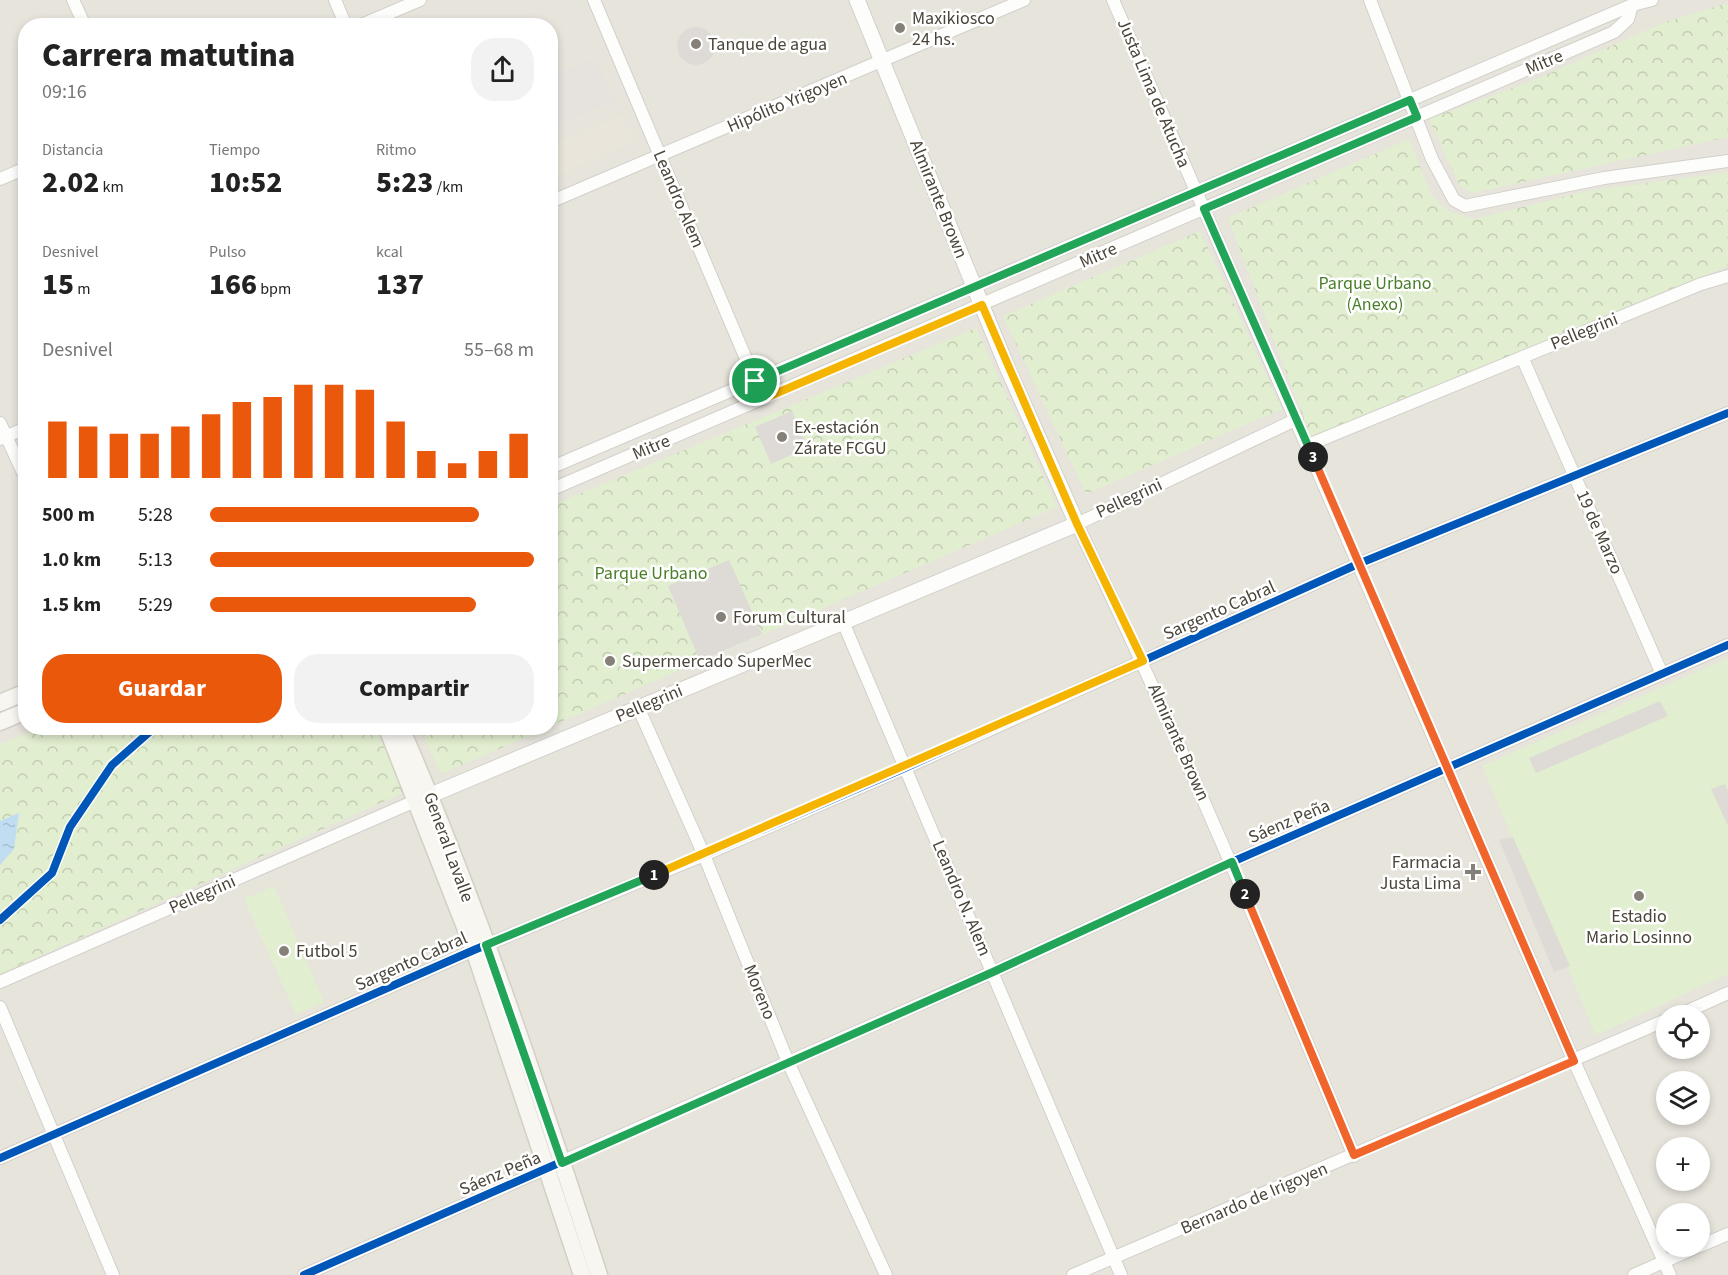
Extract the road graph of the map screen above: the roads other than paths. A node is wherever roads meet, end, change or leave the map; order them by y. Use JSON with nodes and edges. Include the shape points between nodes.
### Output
{"nodes":[{"id":1,"x":73,"y":0,"type":"edge"},
{"id":2,"x":335,"y":0,"type":"edge"},
{"id":3,"x":420,"y":0,"type":"edge"},
{"id":4,"x":594,"y":0,"type":"edge"},
{"id":5,"x":857,"y":0,"type":"edge"},
{"id":6,"x":1024,"y":0,"type":"edge"},
{"id":7,"x":1113,"y":0,"type":"edge"},
{"id":8,"x":1370,"y":0,"type":"edge"},
{"id":9,"x":1652,"y":0,"type":"edge"},
{"id":10,"x":1631,"y":3,"type":"edge"},
{"id":11,"x":81,"y":18,"type":"edge"},
{"id":12,"x":343,"y":18,"type":"edge"},
{"id":13,"x":378,"y":18,"type":"edge"},
{"id":14,"x":884,"y":61,"type":"junction"},
{"id":15,"x":1410,"y":100,"type":"junction"},
{"id":16,"x":1417,"y":117,"type":"junction"},
{"id":17,"x":661,"y":155,"type":"junction"},
{"id":18,"x":1728,"y":161,"type":"edge"},
{"id":19,"x":18,"y":171,"type":"edge"},
{"id":20,"x":0,"y":179,"type":"edge"},
{"id":21,"x":1196,"y":191,"type":"junction"},
{"id":22,"x":558,"y":199,"type":"edge"},
{"id":23,"x":1204,"y":209,"type":"junction"},
{"id":24,"x":1728,"y":276,"type":"edge"},
{"id":25,"x":975,"y":288,"type":"junction"},
{"id":26,"x":982,"y":305,"type":"junction"},
{"id":27,"x":1522,"y":357,"type":"junction"},
{"id":28,"x":755,"y":381,"type":"junction"},
{"id":29,"x":763,"y":399,"type":"junction"},
{"id":30,"x":1728,"y":413,"type":"edge"},
{"id":31,"x":1297,"y":419,"type":"junction"},
{"id":32,"x":0,"y":423,"type":"edge"},
{"id":33,"x":18,"y":431,"type":"edge"},
{"id":34,"x":3,"y":438,"type":"edge"},
{"id":35,"x":1308,"y":445,"type":"junction"},
{"id":36,"x":18,"y":465,"type":"edge"},
{"id":37,"x":558,"y":465,"type":"edge"},
{"id":38,"x":1575,"y":475,"type":"junction"},
{"id":39,"x":558,"y":487,"type":"edge"},
{"id":40,"x":1077,"y":524,"type":"junction"},
{"id":41,"x":1358,"y":564,"type":"junction"},
{"id":42,"x":843,"y":622,"type":"junction"},
{"id":43,"x":1728,"y":645,"type":"edge"},
{"id":44,"x":1143,"y":661,"type":"junction"},
{"id":45,"x":1662,"y":674,"type":"junction"},
{"id":46,"x":18,"y":695,"type":"edge"},
{"id":47,"x":0,"y":703,"type":"edge"},
{"id":48,"x":638,"y":707,"type":"junction"},
{"id":49,"x":18,"y":714,"type":"edge"},
{"id":50,"x":0,"y":722,"type":"edge"},
{"id":51,"x":391,"y":735,"type":"edge"},
{"id":52,"x":403,"y":735,"type":"edge"},
{"id":53,"x":907,"y":767,"type":"junction"},
{"id":54,"x":1448,"y":768,"type":"junction"},
{"id":55,"x":424,"y":798,"type":"junction"},
{"id":56,"x":704,"y":855,"type":"junction"},
{"id":57,"x":1232,"y":862,"type":"junction"},
{"id":58,"x":480,"y":947,"type":"junction"},
{"id":59,"x":993,"y":972,"type":"junction"},
{"id":60,"x":0,"y":982,"type":"edge"},
{"id":61,"x":1728,"y":993,"type":"edge"},
{"id":62,"x":1701,"y":1005,"type":"edge"},
{"id":63,"x":0,"y":1007,"type":"edge"},
{"id":64,"x":1656,"y":1024,"type":"edge"},
{"id":65,"x":1574,"y":1061,"type":"junction"},
{"id":66,"x":789,"y":1062,"type":"junction"},
{"id":67,"x":54,"y":1134,"type":"junction"},
{"id":68,"x":1354,"y":1155,"type":"junction"},
{"id":69,"x":0,"y":1158,"type":"edge"},
{"id":70,"x":562,"y":1163,"type":"junction"},
{"id":71,"x":546,"y":1169,"type":"junction"},
{"id":72,"x":1728,"y":1234,"type":"edge"},
{"id":73,"x":1710,"y":1241,"type":"edge"},
{"id":74,"x":1113,"y":1257,"type":"junction"},
{"id":75,"x":1675,"y":1257,"type":"edge"},
{"id":76,"x":1664,"y":1262,"type":"junction"},
{"id":77,"x":113,"y":1275,"type":"edge"},
{"id":78,"x":304,"y":1275,"type":"edge"},
{"id":79,"x":582,"y":1275,"type":"edge"},
{"id":80,"x":599,"y":1275,"type":"edge"},
{"id":81,"x":886,"y":1275,"type":"edge"},
{"id":82,"x":1072,"y":1275,"type":"edge"},
{"id":83,"x":1121,"y":1275,"type":"edge"},
{"id":84,"x":1634,"y":1275,"type":"edge"},
{"id":85,"x":1670,"y":1275,"type":"edge"}],
"edges":[{"from":1,"to":11,"type":"street"},
{"from":2,"to":12,"type":"street"},
{"from":3,"to":13,"type":"street"},
{"from":4,"to":17,"type":"street","name":"Leandro Alem"},
{"from":5,"to":14,"type":"street","name":"Almirante Brown"},
{"from":6,"to":14,"type":"street","name":"Hipólito Yrigoyen"},
{"from":7,"to":21,"type":"street","name":"Justa Lima de Atucha"},
{"from":8,"to":15,"type":"street"},
{"from":9,"to":10,"type":"street","name":"Mitre"},
{"from":10,"to":15,"type":"street","name":"Mitre"},
{"from":10,"to":16,"type":"street","name":"Mitre","via":[[1628,19],[1614,32]]},
{"from":14,"to":17,"type":"street","name":"Hipólito Yrigoyen"},
{"from":14,"to":25,"type":"street","name":"Almirante Brown"},
{"from":15,"to":16,"type":"street"},
{"from":15,"to":21,"type":"street","name":"Mitre"},
{"from":16,"to":18,"type":"street","via":[[1447,190],[1465,206],[1604,178]]},
{"from":16,"to":23,"type":"street","name":"Mitre"},
{"from":17,"to":22,"type":"street","name":"Hipólito Yrigoyen"},
{"from":17,"to":28,"type":"street","name":"Leandro Alem"},
{"from":19,"to":20,"type":"street"},
{"from":21,"to":23,"type":"street","name":"Justa Lima de Atucha"},
{"from":21,"to":25,"type":"street","name":"Mitre"},
{"from":23,"to":26,"type":"street","name":"Mitre"},
{"from":23,"to":31,"type":"street","name":"Justa Lima de Atucha"},
{"from":24,"to":27,"type":"street","name":"Pellegrini"},
{"from":25,"to":26,"type":"street","name":"Almirante Brown"},
{"from":25,"to":28,"type":"street","name":"Mitre"},
{"from":26,"to":29,"type":"street","name":"Mitre"},
{"from":26,"to":40,"type":"street","name":"Almirante Brown"},
{"from":27,"to":35,"type":"street","name":"Pellegrini"},
{"from":27,"to":38,"type":"street","name":"19 de Marzo"},
{"from":28,"to":29,"type":"street","name":"Leandro Alem"},
{"from":28,"to":37,"type":"street","name":"Mitre"},
{"from":29,"to":39,"type":"street","name":"Mitre"},
{"from":30,"to":38,"type":"street","name":"Sargento Cabral"},
{"from":31,"to":35,"type":"street","name":"Justa Lima de Atucha"},
{"from":31,"to":40,"type":"street","name":"Pellegrini"},
{"from":32,"to":34,"type":"street"},
{"from":33,"to":34,"type":"street"},
{"from":34,"to":36,"type":"street"},
{"from":35,"to":41,"type":"street","name":"Justa Lima de Atucha"},
{"from":38,"to":41,"type":"street","name":"Sargento Cabral"},
{"from":38,"to":45,"type":"street","name":"19 de Marzo"},
{"from":40,"to":42,"type":"street","name":"Pellegrini"},
{"from":40,"to":44,"type":"street","name":"Almirante Brown"},
{"from":41,"to":44,"type":"street","name":"Sargento Cabral"},
{"from":41,"to":54,"type":"street","name":"Justa Lima de Atucha"},
{"from":42,"to":48,"type":"street","name":"Pellegrini"},
{"from":42,"to":53,"type":"street","name":"Leandro N. Alem"},
{"from":43,"to":45,"type":"street","name":"Sáenz Peña"},
{"from":44,"to":53,"type":"street","name":"Sargento Cabral"},
{"from":44,"to":57,"type":"street","name":"Almirante Brown"},
{"from":45,"to":54,"type":"street","name":"Sáenz Peña"},
{"from":46,"to":47,"type":"main road"},
{"from":48,"to":55,"type":"street","name":"Pellegrini"},
{"from":48,"to":56,"type":"street","name":"Moreno"},
{"from":49,"to":50,"type":"main road"},
{"from":51,"to":55,"type":"main road","name":"General Lavalle"},
{"from":52,"to":55,"type":"main road","name":"General Lavalle"},
{"from":53,"to":56,"type":"street","name":"Sargento Cabral"},
{"from":53,"to":59,"type":"street","name":"Leandro N. Alem"},
{"from":54,"to":57,"type":"street","name":"Sáenz Peña"},
{"from":54,"to":65,"type":"street","name":"Justa Lima de Atucha"},
{"from":55,"to":58,"type":"main road","name":"General Lavalle"},
{"from":55,"to":60,"type":"street","name":"Pellegrini"},
{"from":56,"to":58,"type":"street","name":"Sargento Cabral"},
{"from":56,"to":66,"type":"street","name":"Moreno"},
{"from":57,"to":59,"type":"street","name":"Sáenz Peña"},
{"from":57,"to":68,"type":"street","name":"Almirante Brown"},
{"from":58,"to":67,"type":"street","name":"Sargento Cabral"},
{"from":58,"to":70,"type":"main road","name":"General Lavalle"},
{"from":58,"to":71,"type":"main road","name":"General Lavalle"},
{"from":59,"to":66,"type":"street","name":"Sáenz Peña"},
{"from":59,"to":74,"type":"street","name":"Leandro N. Alem"},
{"from":61,"to":62,"type":"street"},
{"from":63,"to":67,"type":"street"},
{"from":64,"to":65,"type":"street","name":"Bernardo de Irigoyen"},
{"from":65,"to":68,"type":"street","name":"Bernardo de Irigoyen"},
{"from":65,"to":76,"type":"street","name":"Justa Lima de Atucha"},
{"from":66,"to":70,"type":"street","name":"Sáenz Peña"},
{"from":66,"to":81,"type":"street","name":"Moreno"},
{"from":67,"to":69,"type":"street","name":"Sargento Cabral"},
{"from":67,"to":77,"type":"street"},
{"from":68,"to":74,"type":"street","name":"Bernardo de Irigoyen"},
{"from":70,"to":71,"type":"street","name":"Sáenz Peña"},
{"from":70,"to":80,"type":"main road","name":"General Lavalle"},
{"from":71,"to":78,"type":"street","name":"Sáenz Peña"},
{"from":71,"to":79,"type":"main road","name":"General Lavalle"},
{"from":72,"to":73,"type":"street"},
{"from":74,"to":82,"type":"street","name":"Bernardo de Irigoyen"},
{"from":74,"to":83,"type":"street","name":"Leandro N. Alem"},
{"from":75,"to":76,"type":"street"},
{"from":76,"to":84,"type":"street"},
{"from":76,"to":85,"type":"street","name":"Justa Lima de Atucha"}]}
